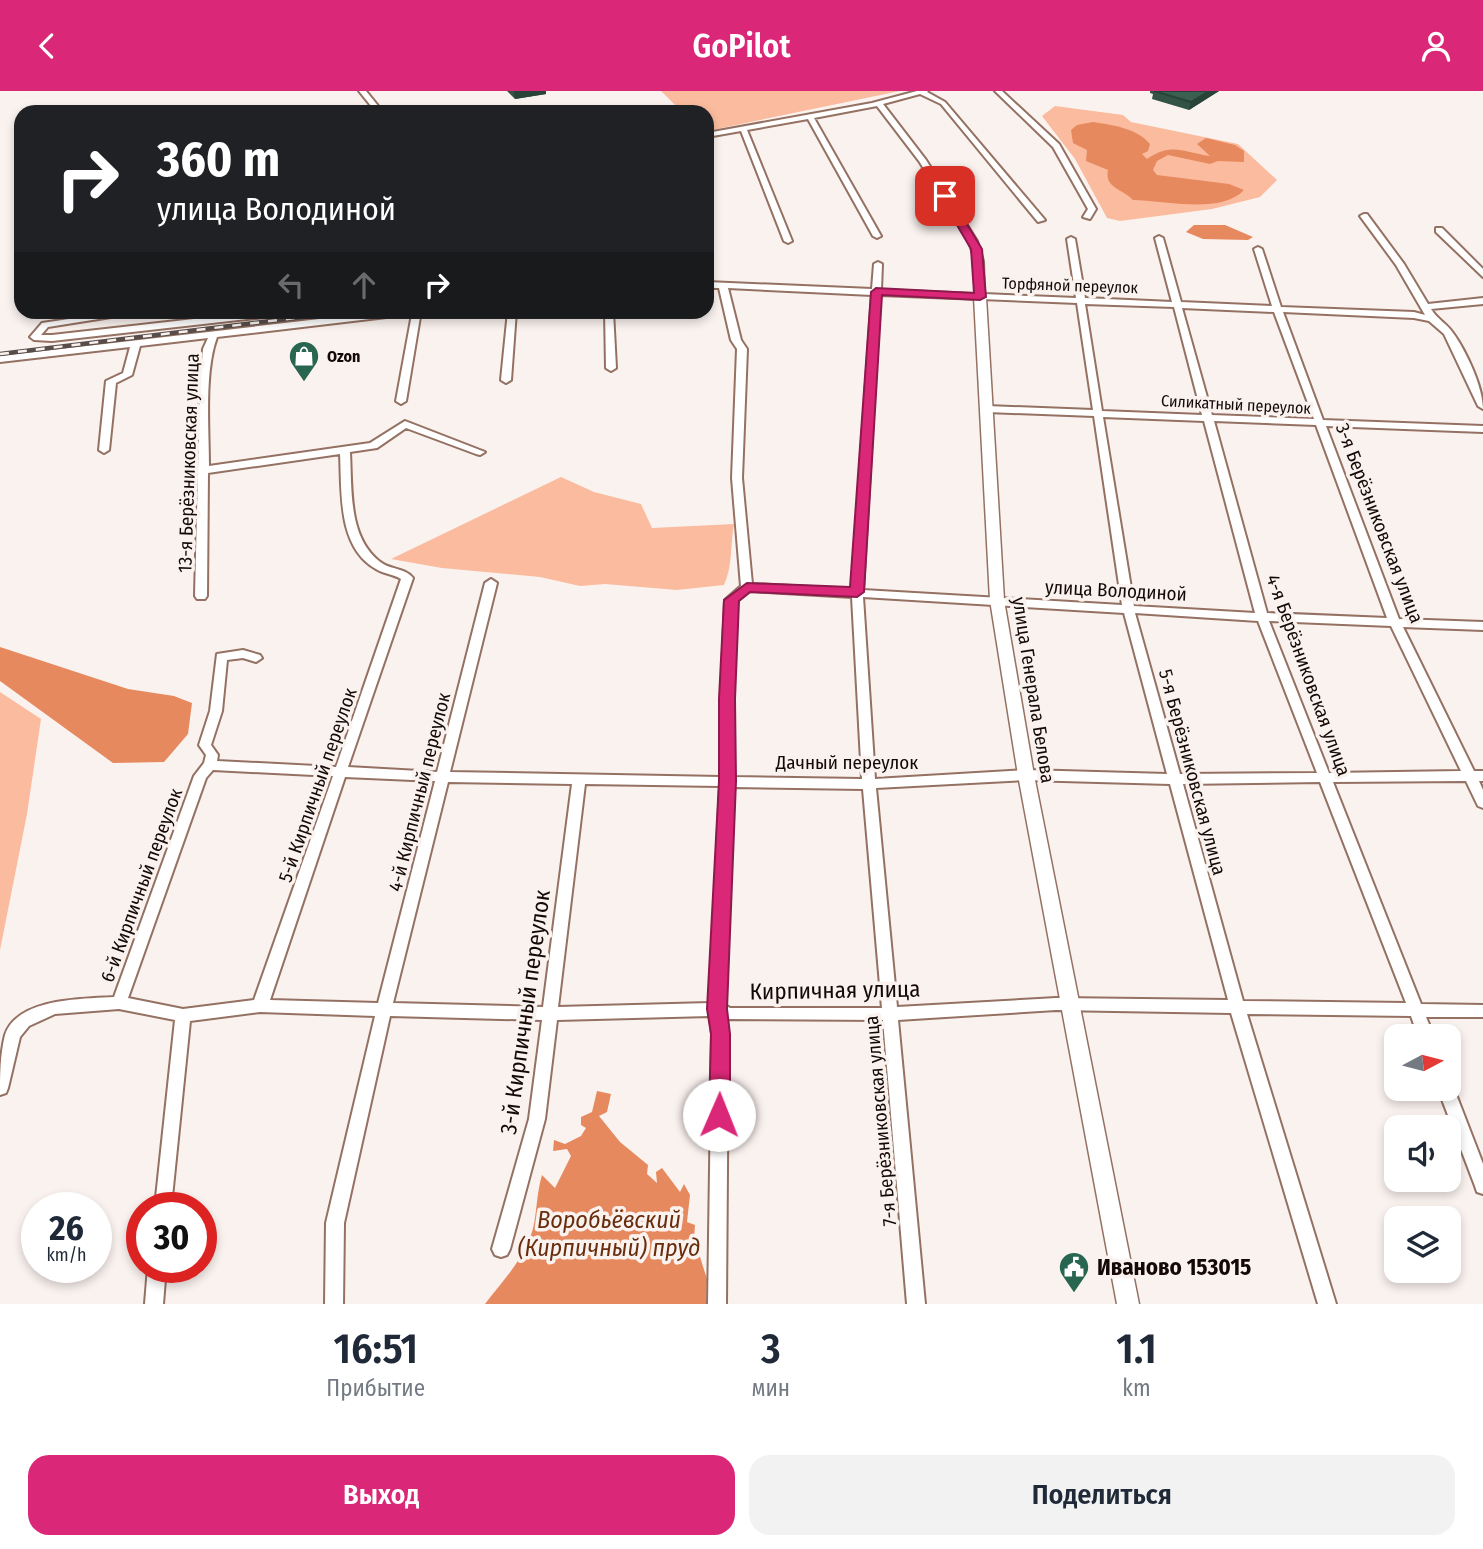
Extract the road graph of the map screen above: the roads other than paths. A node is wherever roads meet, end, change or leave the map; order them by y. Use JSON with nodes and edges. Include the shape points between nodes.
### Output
{"nodes":[{"id":1,"x":362,"y":91,"type":"edge"},
{"id":2,"x":998,"y":91,"type":"edge"},
{"id":3,"x":923,"y":92,"type":"edge"},
{"id":4,"x":879,"y":103,"type":"junction"},
{"id":5,"x":374,"y":105,"type":"edge"},
{"id":6,"x":809,"y":115,"type":"junction"},
{"id":7,"x":743,"y":128,"type":"junction"},
{"id":8,"x":714,"y":134,"type":"edge"},
{"id":9,"x":1087,"y":216,"type":"dead end"},
{"id":10,"x":1364,"y":216,"type":"dead end"},
{"id":11,"x":1041,"y":221,"type":"dead end"},
{"id":12,"x":1439,"y":230,"type":"dead end"},
{"id":13,"x":877,"y":236,"type":"dead end"},
{"id":14,"x":1159,"y":238,"type":"dead end"},
{"id":15,"x":1071,"y":239,"type":"dead end"},
{"id":16,"x":788,"y":241,"type":"dead end"},
{"id":17,"x":1258,"y":249,"type":"dead end"},
{"id":18,"x":878,"y":264,"type":"dead end"},
{"id":19,"x":1483,"y":274,"type":"edge"},
{"id":20,"x":714,"y":285,"type":"edge"},
{"id":21,"x":723,"y":285,"type":"junction"},
{"id":22,"x":876,"y":292,"type":"junction"},
{"id":23,"x":980,"y":297,"type":"junction"},
{"id":24,"x":1079,"y":301,"type":"junction"},
{"id":25,"x":1483,"y":301,"type":"edge"},
{"id":26,"x":1179,"y":305,"type":"junction"},
{"id":27,"x":1427,"y":307,"type":"junction"},
{"id":28,"x":1277,"y":309,"type":"junction"},
{"id":29,"x":87,"y":319,"type":"edge"},
{"id":30,"x":221,"y":319,"type":"edge"},
{"id":31,"x":326,"y":319,"type":"edge"},
{"id":32,"x":347,"y":319,"type":"edge"},
{"id":33,"x":416,"y":319,"type":"edge"},
{"id":34,"x":511,"y":319,"type":"edge"},
{"id":35,"x":609,"y":319,"type":"edge"},
{"id":36,"x":1432,"y":319,"type":"junction"},
{"id":37,"x":329,"y":321,"type":"junction"},
{"id":38,"x":214,"y":333,"type":"junction"},
{"id":39,"x":136,"y":342,"type":"junction"},
{"id":40,"x":0,"y":359,"type":"edge"},
{"id":41,"x":611,"y":367,"type":"dead end"},
{"id":42,"x":506,"y":380,"type":"dead end"},
{"id":43,"x":401,"y":401,"type":"dead end"},
{"id":44,"x":1483,"y":406,"type":"edge"},
{"id":45,"x":987,"y":409,"type":"junction"},
{"id":46,"x":1098,"y":412,"type":"junction"},
{"id":47,"x":1210,"y":419,"type":"junction"},
{"id":48,"x":1322,"y":424,"type":"junction"},
{"id":49,"x":1483,"y":429,"type":"edge"},
{"id":50,"x":104,"y":450,"type":"dead end"},
{"id":51,"x":345,"y":451,"type":"junction"},
{"id":52,"x":480,"y":452,"type":"dead end"},
{"id":53,"x":205,"y":470,"type":"junction"},
{"id":54,"x":491,"y":583,"type":"dead end"},
{"id":55,"x":747,"y":587,"type":"junction"},
{"id":56,"x":857,"y":592,"type":"junction"},
{"id":57,"x":201,"y":596,"type":"dead end"},
{"id":58,"x":996,"y":600,"type":"junction"},
{"id":59,"x":1128,"y":607,"type":"junction"},
{"id":60,"x":1262,"y":617,"type":"junction"},
{"id":61,"x":1395,"y":623,"type":"junction"},
{"id":62,"x":1483,"y":626,"type":"edge"},
{"id":63,"x":256,"y":658,"type":"dead end"},
{"id":64,"x":211,"y":765,"type":"junction"},
{"id":65,"x":342,"y":774,"type":"junction"},
{"id":66,"x":1026,"y":775,"type":"junction"},
{"id":67,"x":443,"y":777,"type":"junction"},
{"id":68,"x":1477,"y":777,"type":"edge"},
{"id":69,"x":579,"y":778,"type":"junction"},
{"id":70,"x":1176,"y":779,"type":"junction"},
{"id":71,"x":1323,"y":779,"type":"junction"},
{"id":72,"x":727,"y":781,"type":"junction"},
{"id":73,"x":869,"y":784,"type":"junction"},
{"id":74,"x":1483,"y":803,"type":"edge"},
{"id":75,"x":119,"y":1003,"type":"junction"},
{"id":76,"x":1070,"y":1004,"type":"junction"},
{"id":77,"x":260,"y":1006,"type":"junction"},
{"id":78,"x":1237,"y":1007,"type":"junction"},
{"id":79,"x":1416,"y":1008,"type":"junction"},
{"id":80,"x":717,"y":1009,"type":"junction"},
{"id":81,"x":384,"y":1010,"type":"junction"},
{"id":82,"x":1483,"y":1011,"type":"edge"},
{"id":83,"x":552,"y":1014,"type":"junction"},
{"id":84,"x":890,"y":1014,"type":"junction"},
{"id":85,"x":183,"y":1015,"type":"junction"},
{"id":86,"x":1422,"y":1024,"type":"edge"},
{"id":87,"x":0,"y":1088,"type":"edge"},
{"id":88,"x":1451,"y":1101,"type":"edge"},
{"id":89,"x":1483,"y":1186,"type":"edge"},
{"id":90,"x":165,"y":1192,"type":"edge"},
{"id":91,"x":501,"y":1249,"type":"dead end"},
{"id":92,"x":156,"y":1283,"type":"edge"},
{"id":93,"x":154,"y":1304,"type":"edge"},
{"id":94,"x":334,"y":1304,"type":"edge"},
{"id":95,"x":717,"y":1304,"type":"edge"},
{"id":96,"x":916,"y":1304,"type":"edge"},
{"id":97,"x":1128,"y":1304,"type":"edge"},
{"id":98,"x":1327,"y":1304,"type":"edge"}],
"edges":[{"from":1,"to":5,"type":"street"},
{"from":2,"to":9,"type":"street","via":[[1062,154],[1093,209]]},
{"from":3,"to":4,"type":"street"},
{"from":3,"to":11,"type":"street","via":[[943,103]]},
{"from":4,"to":6,"type":"street"},
{"from":4,"to":23,"type":"street","name":"улица Генерала Белова","via":[[973,241]]},
{"from":6,"to":7,"type":"street"},
{"from":6,"to":13,"type":"street"},
{"from":7,"to":8,"type":"street"},
{"from":7,"to":16,"type":"street"},
{"from":10,"to":27,"type":"street"},
{"from":12,"to":19,"type":"street"},
{"from":14,"to":26,"type":"street","name":"4-я Берёзниковская улица"},
{"from":15,"to":24,"type":"street","name":"5-я Берёзниковская улица"},
{"from":17,"to":28,"type":"street","name":"3-я Берёзниковская улица"},
{"from":18,"to":22,"type":"street","name":"7-я Берёзниковская улица"},
{"from":20,"to":21,"type":"street","name":"Торфяной переулок"},
{"from":21,"to":22,"type":"street","name":"Торфяной переулок"},
{"from":21,"to":55,"type":"street","via":[[742,349],[737,478]]},
{"from":22,"to":23,"type":"street","name":"Торфяной переулок"},
{"from":22,"to":56,"type":"street","name":"7-я Берёзниковская улица"},
{"from":23,"to":24,"type":"street","name":"Торфяной переулок"},
{"from":23,"to":45,"type":"main road","name":"улица Генерала Белова"},
{"from":24,"to":26,"type":"street","name":"Торфяной переулок"},
{"from":24,"to":46,"type":"street","name":"5-я Берёзниковская улица"},
{"from":25,"to":27,"type":"street"},
{"from":26,"to":28,"type":"street","name":"Торфяной переулок"},
{"from":26,"to":47,"type":"street","name":"4-я Берёзниковская улица"},
{"from":27,"to":36,"type":"street"},
{"from":28,"to":36,"type":"street","name":"Торфяной переулок"},
{"from":28,"to":48,"type":"street","name":"3-я Берёзниковская улица"},
{"from":29,"to":30,"type":"street","via":[[44,325],[34,337]]},
{"from":31,"to":37,"type":"street"},
{"from":32,"to":37,"type":"street"},
{"from":33,"to":43,"type":"street"},
{"from":34,"to":42,"type":"street"},
{"from":35,"to":41,"type":"street"},
{"from":36,"to":44,"type":"street","via":[[1448,332]]},
{"from":37,"to":38,"type":"street"},
{"from":38,"to":39,"type":"street"},
{"from":38,"to":53,"type":"street","name":"13-я Берёзниковская улица","via":[[205,387]]},
{"from":39,"to":40,"type":"street"},
{"from":39,"to":50,"type":"street","via":[[127,375],[111,381],[108,391]]},
{"from":45,"to":46,"type":"street","name":"Силикатный переулок"},
{"from":45,"to":58,"type":"main road","name":"улица Генерала Белова"},
{"from":46,"to":47,"type":"street","name":"Силикатный переулок"},
{"from":46,"to":59,"type":"street","name":"5-я Берёзниковская улица"},
{"from":47,"to":48,"type":"street","name":"Силикатный переулок"},
{"from":47,"to":60,"type":"street","name":"4-я Берёзниковская улица"},
{"from":48,"to":49,"type":"street","name":"Силикатный переулок"},
{"from":48,"to":61,"type":"street","name":"3-я Берёзниковская улица"},
{"from":51,"to":52,"type":"street","via":[[373,446],[405,424]]},
{"from":51,"to":53,"type":"street"},
{"from":51,"to":65,"type":"street","name":"5-й Кирпичный переулок","via":[[356,539],[379,567],[407,576]]},
{"from":53,"to":57,"type":"street","name":"13-я Берёзниковская улица"},
{"from":54,"to":67,"type":"street","name":"4-й Кирпичный переулок"},
{"from":55,"to":56,"type":"street","name":"улица Володиной"},
{"from":55,"to":72,"type":"street","via":[[731,600]]},
{"from":56,"to":58,"type":"street","name":"улица Володиной"},
{"from":56,"to":73,"type":"street","name":"7-я Берёзниковская улица"},
{"from":58,"to":59,"type":"street","name":"улица Володиной"},
{"from":58,"to":66,"type":"main road","name":"улица Генерала Белова"},
{"from":59,"to":60,"type":"street","name":"улица Володиной"},
{"from":59,"to":70,"type":"street","name":"5-я Берёзниковская улица"},
{"from":60,"to":61,"type":"street","name":"улица Володиной"},
{"from":60,"to":71,"type":"street","name":"4-я Берёзниковская улица"},
{"from":61,"to":62,"type":"street","name":"улица Володиной"},
{"from":61,"to":68,"type":"street","name":"3-я Берёзниковская улица"},
{"from":63,"to":64,"type":"street","via":[[221,657],[216,711],[205,745],[212,755]]},
{"from":64,"to":65,"type":"street","name":"Дачный переулок"},
{"from":64,"to":75,"type":"street","name":"6-й Кирпичный переулок","via":[[200,776]]},
{"from":65,"to":67,"type":"street","name":"Дачный переулок"},
{"from":65,"to":77,"type":"street","name":"5-й Кирпичный переулок"},
{"from":66,"to":70,"type":"street","name":"Дачный переулок"},
{"from":66,"to":73,"type":"street","name":"Дачный переулок"},
{"from":66,"to":76,"type":"main road","name":"улица Генерала Белова"},
{"from":67,"to":69,"type":"street","name":"Дачный переулок"},
{"from":67,"to":81,"type":"street","name":"4-й Кирпичный переулок"},
{"from":68,"to":71,"type":"street","name":"Дачный переулок"},
{"from":68,"to":74,"type":"street","name":"3-я Берёзниковская улица"},
{"from":69,"to":72,"type":"street","name":"Дачный переулок"},
{"from":69,"to":83,"type":"street","name":"3-й Кирпичный переулок"},
{"from":70,"to":71,"type":"street","name":"Дачный переулок"},
{"from":70,"to":78,"type":"street","name":"5-я Берёзниковская улица"},
{"from":71,"to":79,"type":"street","name":"4-я Берёзниковская улица"},
{"from":72,"to":73,"type":"street","name":"Дачный переулок"},
{"from":72,"to":80,"type":"street"},
{"from":73,"to":84,"type":"street","name":"7-я Берёзниковская улица"},
{"from":75,"to":85,"type":"street","name":"Кирпичная улица"},
{"from":75,"to":87,"type":"street","name":"Кирпичная улица","via":[[54,1008],[24,1021],[13,1034]]},
{"from":76,"to":78,"type":"street","name":"Кирпичная улица"},
{"from":76,"to":84,"type":"street","name":"Кирпичная улица"},
{"from":76,"to":97,"type":"main road","name":"улица Генерала Белова"},
{"from":77,"to":81,"type":"street","name":"Кирпичная улица"},
{"from":77,"to":85,"type":"street","name":"Кирпичная улица"},
{"from":78,"to":79,"type":"street","name":"Кирпичная улица"},
{"from":78,"to":98,"type":"street","name":"5-я Берёзниковская улица"},
{"from":79,"to":82,"type":"street","name":"Кирпичная улица"},
{"from":79,"to":86,"type":"street","name":"4-я Берёзниковская улица"},
{"from":80,"to":83,"type":"street","name":"Кирпичная улица"},
{"from":80,"to":84,"type":"street","name":"Кирпичная улица","via":[[730,1014]]},
{"from":80,"to":95,"type":"street"},
{"from":81,"to":83,"type":"street","name":"Кирпичная улица"},
{"from":81,"to":94,"type":"street","name":"4-й Кирпичный переулок","via":[[335,1223]]},
{"from":83,"to":91,"type":"street","name":"3-й Кирпичный переулок","via":[[537,1119]]},
{"from":84,"to":96,"type":"street","name":"7-я Берёзниковская улица"},
{"from":85,"to":90,"type":"street"},
{"from":88,"to":89,"type":"street"},
{"from":92,"to":93,"type":"street"}]}
